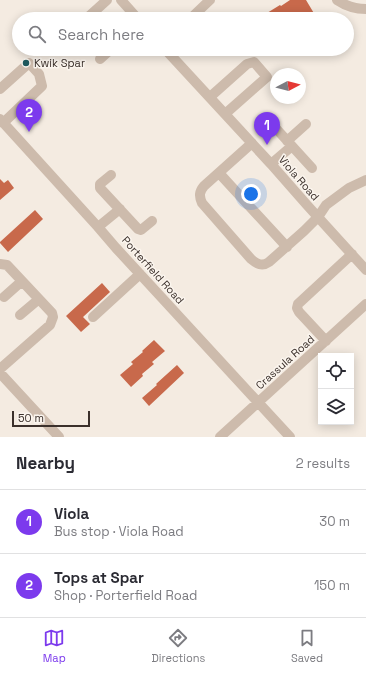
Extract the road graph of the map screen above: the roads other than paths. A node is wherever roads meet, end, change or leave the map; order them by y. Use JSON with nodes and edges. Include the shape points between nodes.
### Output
{"nodes":[{"id":1,"x":107,"y":0,"type":"edge"},
{"id":2,"x":121,"y":0,"type":"edge"},
{"id":3,"x":210,"y":0,"type":"edge"},
{"id":4,"x":338,"y":0,"type":"edge"},
{"id":5,"x":366,"y":9,"type":"edge"},
{"id":6,"x":94,"y":12,"type":"edge"},
{"id":7,"x":132,"y":12,"type":"edge"},
{"id":8,"x":197,"y":12,"type":"edge"},
{"id":9,"x":103,"y":56,"type":"edge"},
{"id":10,"x":172,"y":56,"type":"edge"},
{"id":11,"x":100,"y":59,"type":"dead end"},
{"id":12,"x":0,"y":89,"type":"edge"},
{"id":13,"x":210,"y":97,"type":"junction"},
{"id":14,"x":225,"y":114,"type":"junction"},
{"id":15,"x":2,"y":121,"type":"edge"},
{"id":16,"x":271,"y":123,"type":"dead end"},
{"id":17,"x":306,"y":124,"type":"dead end"},
{"id":18,"x":252,"y":143,"type":"junction"},
{"id":19,"x":290,"y":143,"type":"junction"},
{"id":20,"x":271,"y":164,"type":"junction"},
{"id":21,"x":312,"y":168,"type":"dead end"},
{"id":22,"x":219,"y":173,"type":"junction"},
{"id":23,"x":111,"y":175,"type":"dead end"},
{"id":24,"x":366,"y":180,"type":"edge"},
{"id":25,"x":120,"y":209,"type":"junction"},
{"id":26,"x":318,"y":217,"type":"junction"},
{"id":27,"x":152,"y":221,"type":"dead end"},
{"id":28,"x":98,"y":227,"type":"junction"},
{"id":29,"x":287,"y":247,"type":"junction"},
{"id":30,"x":352,"y":254,"type":"junction"},
{"id":31,"x":0,"y":264,"type":"edge"},
{"id":32,"x":365,"y":266,"type":"edge"},
{"id":33,"x":140,"y":274,"type":"junction"},
{"id":34,"x":22,"y":281,"type":"junction"},
{"id":35,"x":4,"y":297,"type":"dead end"},
{"id":36,"x":39,"y":299,"type":"junction"},
{"id":37,"x":366,"y":304,"type":"edge"},
{"id":38,"x":20,"y":316,"type":"dead end"},
{"id":39,"x":93,"y":317,"type":"dead end"},
{"id":40,"x":326,"y":341,"type":"junction"},
{"id":41,"x":0,"y":369,"type":"edge"},
{"id":42,"x":0,"y":373,"type":"edge"},
{"id":43,"x":258,"y":402,"type":"junction"},
{"id":44,"x":59,"y":437,"type":"edge"},
{"id":45,"x":220,"y":437,"type":"edge"},
{"id":46,"x":290,"y":437,"type":"edge"}],
"edges":[{"from":1,"to":6,"type":"street"},
{"from":2,"to":7,"type":"street"},
{"from":3,"to":8,"type":"street"},
{"from":4,"to":5,"type":"street","via":[[354,8]]},
{"from":9,"to":11,"type":"street"},
{"from":10,"to":13,"type":"street","name":"Viola Road"},
{"from":12,"to":15,"type":"street","via":[[29,63],[39,74],[42,86]]},
{"from":13,"to":14,"type":"street","name":"Viola Road"},
{"from":13,"to":14,"type":"street","via":[[247,64],[254,62],[266,77]]},
{"from":14,"to":18,"type":"street","name":"Viola Road"},
{"from":15,"to":28,"type":"street","name":"Porterfield Road"},
{"from":16,"to":19,"type":"street"},
{"from":17,"to":19,"type":"street"},
{"from":18,"to":20,"type":"street","name":"Viola Road"},
{"from":18,"to":22,"type":"street"},
{"from":19,"to":20,"type":"street"},
{"from":19,"to":21,"type":"street"},
{"from":20,"to":26,"type":"street","name":"Viola Road"},
{"from":22,"to":29,"type":"street"},
{"from":22,"to":29,"type":"street","via":[[204,186],[200,198],[251,259],[259,264],[266,264]]},
{"from":23,"to":25,"type":"street","via":[[100,184],[100,188]]},
{"from":24,"to":26,"type":"street","via":[[337,196],[326,205]]},
{"from":25,"to":27,"type":"street","via":[[138,229],[141,230]]},
{"from":25,"to":28,"type":"street"},
{"from":26,"to":29,"type":"street"},
{"from":26,"to":30,"type":"street","name":"Viola Road"},
{"from":28,"to":33,"type":"street","name":"Porterfield Road"},
{"from":30,"to":32,"type":"street","name":"Viola Road"},
{"from":30,"to":40,"type":"street","via":[[298,304],[299,312]]},
{"from":31,"to":34,"type":"street","via":[[7,265]]},
{"from":33,"to":39,"type":"street"},
{"from":33,"to":43,"type":"street","name":"Porterfield Road"},
{"from":34,"to":35,"type":"street"},
{"from":34,"to":36,"type":"street"},
{"from":36,"to":38,"type":"street"},
{"from":36,"to":41,"type":"street","via":[[52,315],[50,325]]},
{"from":37,"to":40,"type":"street","name":"Crassula Road"},
{"from":40,"to":43,"type":"street","name":"Crassula Road"},
{"from":42,"to":44,"type":"street"},
{"from":43,"to":45,"type":"street","name":"Crassula Road"},
{"from":43,"to":46,"type":"street","name":"Porterfield Road"}]}
